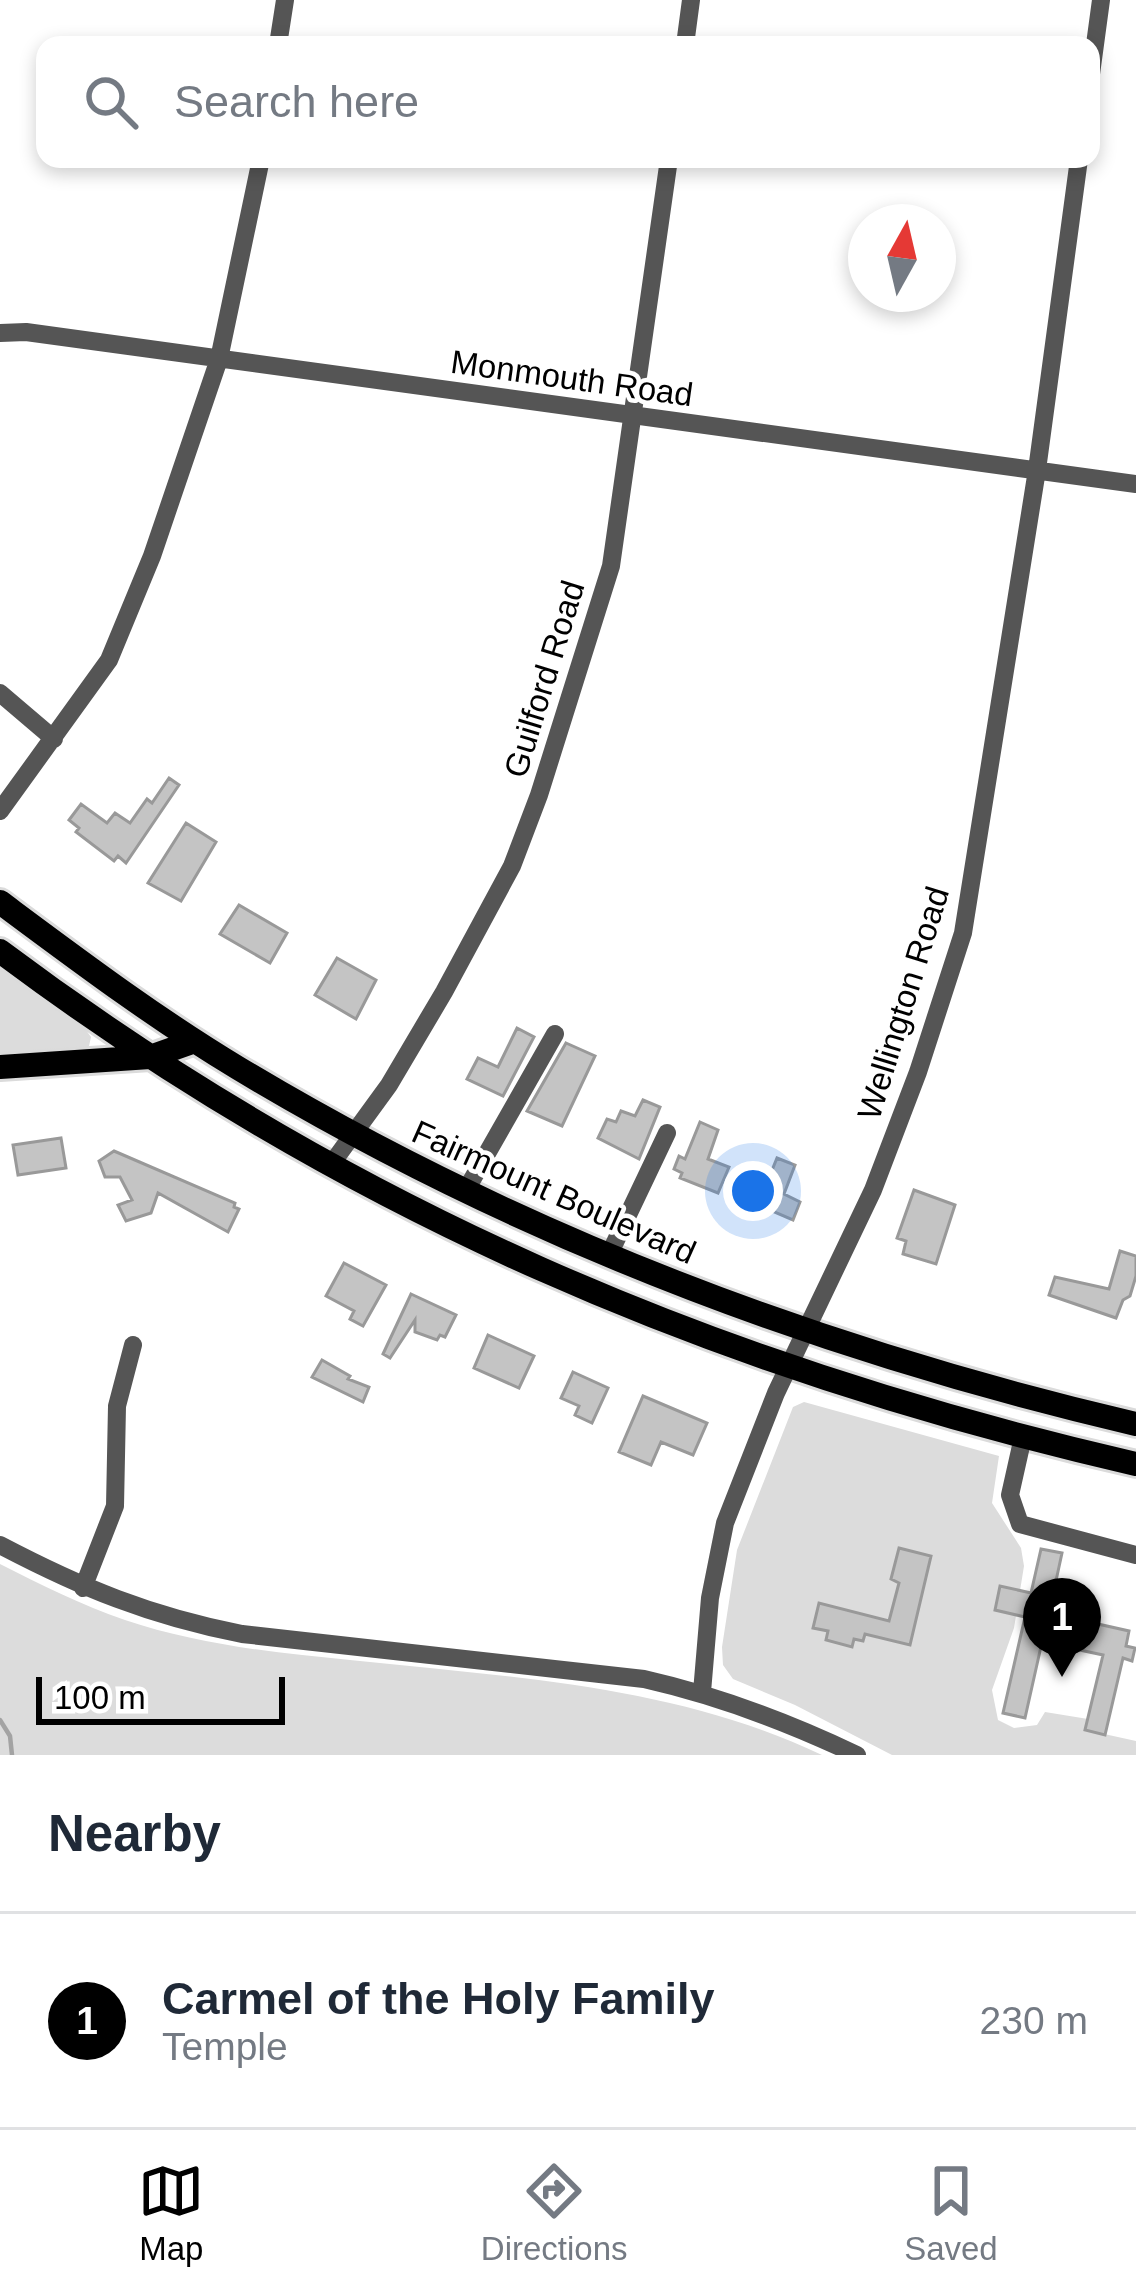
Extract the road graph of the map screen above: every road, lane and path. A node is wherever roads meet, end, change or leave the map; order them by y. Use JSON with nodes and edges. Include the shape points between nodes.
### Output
{"nodes":[{"id":1,"x":285,"y":0,"type":"edge"},
{"id":2,"x":691,"y":0,"type":"edge"},
{"id":3,"x":1101,"y":0,"type":"edge"},
{"id":4,"x":279,"y":36,"type":"edge"},
{"id":5,"x":686,"y":36,"type":"edge"},
{"id":6,"x":1096,"y":36,"type":"edge"},
{"id":7,"x":259,"y":168,"type":"edge"},
{"id":8,"x":668,"y":168,"type":"edge"},
{"id":9,"x":1078,"y":168,"type":"edge"},
{"id":10,"x":0,"y":333,"type":"edge"},
{"id":11,"x":219,"y":358,"type":"junction"},
{"id":12,"x":632,"y":418,"type":"junction"},
{"id":13,"x":1036,"y":470,"type":"junction"},
{"id":14,"x":1136,"y":484,"type":"edge"},
{"id":15,"x":2,"y":700,"type":"edge"},
{"id":16,"x":54,"y":739,"type":"junction"},
{"id":17,"x":0,"y":811,"type":"edge"},
{"id":18,"x":0,"y":902,"type":"edge"},
{"id":19,"x":0,"y":951,"type":"edge"},
{"id":20,"x":555,"y":1034,"type":"dead end"},
{"id":21,"x":195,"y":1041,"type":"junction"},
{"id":22,"x":150,"y":1058,"type":"junction"},
{"id":23,"x":0,"y":1067,"type":"edge"},
{"id":24,"x":667,"y":1133,"type":"dead end"},
{"id":25,"x":354,"y":1134,"type":"junction"},
{"id":26,"x":330,"y":1166,"type":"junction"},
{"id":27,"x":465,"y":1192,"type":"junction"},
{"id":28,"x":608,"y":1257,"type":"junction"},
{"id":29,"x":805,"y":1332,"type":"junction"},
{"id":30,"x":134,"y":1346,"type":"dead end"},
{"id":31,"x":788,"y":1368,"type":"junction"},
{"id":32,"x":1136,"y":1424,"type":"edge"},
{"id":33,"x":1023,"y":1437,"type":"junction"},
{"id":34,"x":1136,"y":1464,"type":"edge"},
{"id":35,"x":0,"y":1545,"type":"edge"},
{"id":36,"x":1136,"y":1555,"type":"edge"},
{"id":37,"x":83,"y":1588,"type":"junction"},
{"id":38,"x":702,"y":1692,"type":"junction"},
{"id":39,"x":857,"y":1755,"type":"edge"}],
"edges":[{"from":1,"to":4,"type":"street"},
{"from":2,"to":5,"type":"street"},
{"from":3,"to":6,"type":"street"},
{"from":7,"to":11,"type":"street"},
{"from":8,"to":12,"type":"street","name":"Guilford Road"},
{"from":9,"to":13,"type":"street","name":"Wellington Road"},
{"from":10,"to":11,"type":"street","name":"Monmouth Road"},
{"from":11,"to":12,"type":"street","name":"Monmouth Road"},
{"from":11,"to":16,"type":"street","via":[[109,660]]},
{"from":12,"to":13,"type":"street","name":"Monmouth Road"},
{"from":12,"to":25,"type":"street","name":"Guilford Road","via":[[611,566],[512,866]]},
{"from":13,"to":14,"type":"street","name":"Monmouth Road"},
{"from":13,"to":29,"type":"street","name":"Wellington Road","via":[[963,933],[873,1190]]},
{"from":15,"to":16,"type":"street"},
{"from":16,"to":17,"type":"street"},
{"from":18,"to":21,"type":"main road","name":"Fairmount Boulevard"},
{"from":19,"to":22,"type":"main road"},
{"from":20,"to":27,"type":"street"},
{"from":21,"to":22,"type":"main road"},
{"from":21,"to":25,"type":"main road","name":"Fairmount Boulevard"},
{"from":22,"to":23,"type":"main road"},
{"from":22,"to":26,"type":"main road"},
{"from":24,"to":28,"type":"street"},
{"from":25,"to":26,"type":"street","name":"Guilford Road"},
{"from":25,"to":27,"type":"main road","name":"Fairmount Boulevard"},
{"from":26,"to":31,"type":"main road","via":[[490,1249]]},
{"from":27,"to":28,"type":"main road","name":"Fairmount Boulevard"},
{"from":28,"to":29,"type":"main road","name":"Fairmount Boulevard"},
{"from":29,"to":31,"type":"street","name":"Wellington Road"},
{"from":29,"to":32,"type":"main road","name":"Fairmount Boulevard"},
{"from":30,"to":37,"type":"street","via":[[117,1406],[115,1506]]},
{"from":31,"to":33,"type":"main road"},
{"from":31,"to":38,"type":"street","name":"Wellington Road","via":[[725,1522]]},
{"from":33,"to":34,"type":"main road"},
{"from":33,"to":36,"type":"street","via":[[1010,1495],[1020,1524]]},
{"from":35,"to":37,"type":"street"},
{"from":37,"to":38,"type":"street","via":[[242,1634],[584,1670]]},
{"from":38,"to":39,"type":"street"}]}
